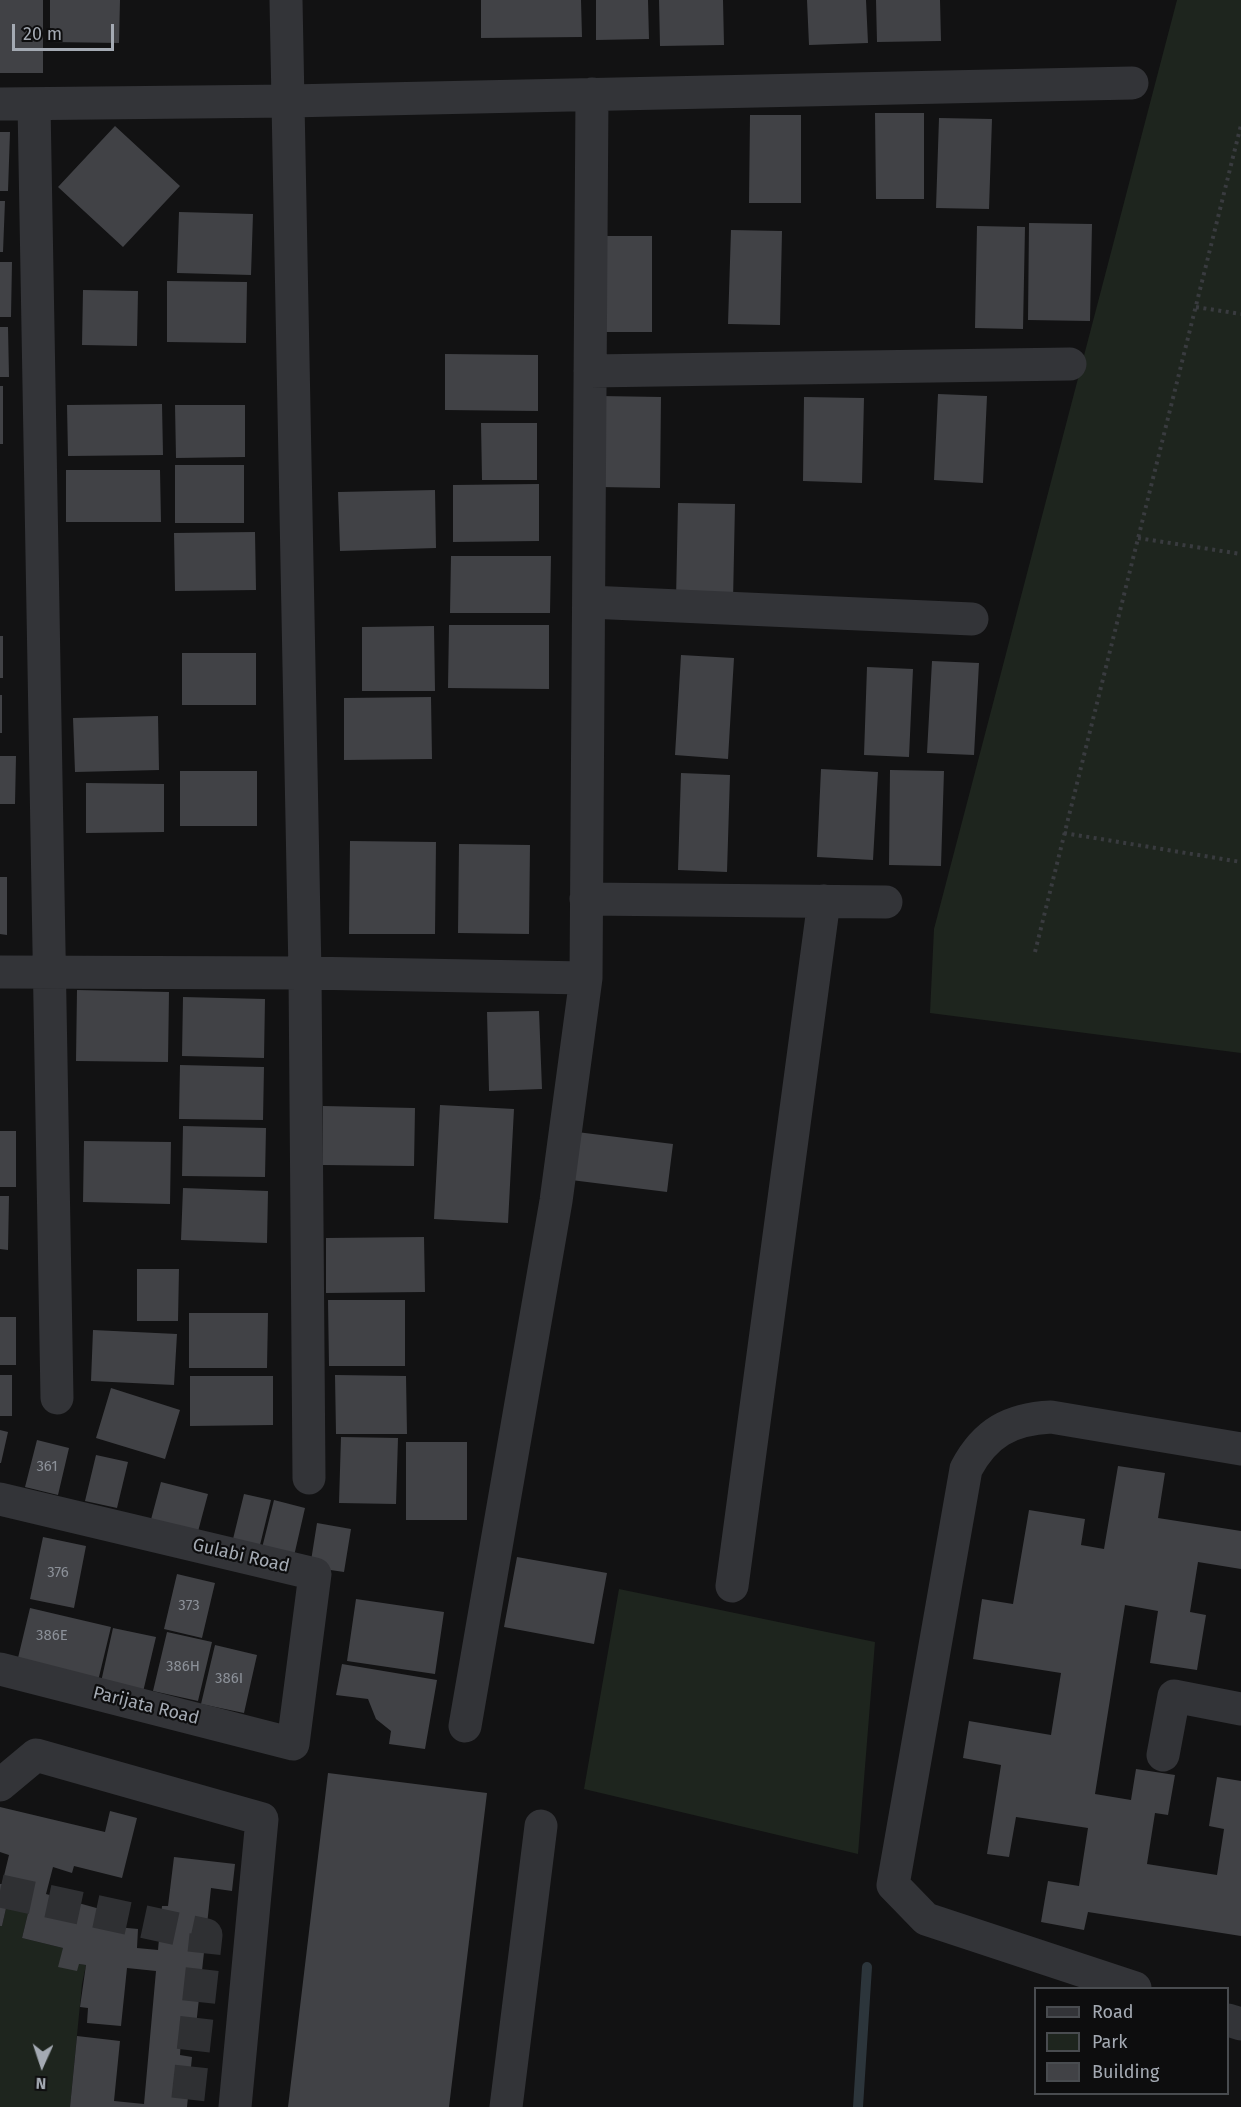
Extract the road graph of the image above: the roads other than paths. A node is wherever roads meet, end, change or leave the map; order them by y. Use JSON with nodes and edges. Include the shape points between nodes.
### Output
{"nodes":[{"id":1,"x":286,"y":0,"type":"edge"},
{"id":2,"x":1132,"y":82,"type":"dead end"},
{"id":3,"x":592,"y":94,"type":"junction"},
{"id":4,"x":289,"y":101,"type":"junction"},
{"id":5,"x":0,"y":104,"type":"edge"},
{"id":6,"x":34,"y":104,"type":"junction"},
{"id":7,"x":1070,"y":364,"type":"dead end"},
{"id":8,"x":590,"y":371,"type":"junction"},
{"id":9,"x":589,"y":602,"type":"junction"},
{"id":10,"x":972,"y":619,"type":"dead end"},
{"id":11,"x":586,"y":899,"type":"junction"},
{"id":12,"x":824,"y":901,"type":"junction"},
{"id":13,"x":886,"y":902,"type":"dead end"},
{"id":14,"x":0,"y":972,"type":"edge"},
{"id":15,"x":48,"y":972,"type":"junction"},
{"id":16,"x":305,"y":973,"type":"junction"},
{"id":17,"x":586,"y":978,"type":"junction"},
{"id":18,"x":57,"y":1398,"type":"dead end"},
{"id":19,"x":1241,"y":1449,"type":"edge"},
{"id":20,"x":309,"y":1478,"type":"dead end"},
{"id":21,"x":0,"y":1499,"type":"edge"},
{"id":22,"x":732,"y":1586,"type":"dead end"},
{"id":23,"x":0,"y":1669,"type":"edge"},
{"id":24,"x":1241,"y":1709,"type":"edge"},
{"id":25,"x":465,"y":1726,"type":"dead end"},
{"id":26,"x":293,"y":1744,"type":"joint"},
{"id":27,"x":1163,"y":1755,"type":"dead end"},
{"id":28,"x":0,"y":1785,"type":"edge"},
{"id":29,"x":541,"y":1826,"type":"dead end"},
{"id":30,"x":1129,"y":1987,"type":"edge"},
{"id":31,"x":235,"y":2107,"type":"edge"},
{"id":32,"x":506,"y":2107,"type":"edge"}],
"edges":[{"from":1,"to":4,"type":"street"},
{"from":2,"to":3,"type":"street"},
{"from":3,"to":4,"type":"street"},
{"from":3,"to":8,"type":"street"},
{"from":4,"to":6,"type":"street"},
{"from":4,"to":16,"type":"street"},
{"from":5,"to":6,"type":"street"},
{"from":6,"to":15,"type":"street"},
{"from":7,"to":8,"type":"street"},
{"from":8,"to":9,"type":"street"},
{"from":9,"to":10,"type":"street"},
{"from":9,"to":11,"type":"street"},
{"from":11,"to":12,"type":"street"},
{"from":11,"to":17,"type":"street"},
{"from":12,"to":13,"type":"street"},
{"from":12,"to":22,"type":"street"},
{"from":14,"to":15,"type":"street"},
{"from":15,"to":16,"type":"street"},
{"from":15,"to":18,"type":"street"},
{"from":16,"to":17,"type":"street"},
{"from":16,"to":20,"type":"street"},
{"from":17,"to":25,"type":"street","via":[[556,1201]]},
{"from":19,"to":30,"type":"street","via":[[1032,1418],[998,1431],[984,1442],[966,1469],[894,1884],[926,1918]]},
{"from":21,"to":26,"type":"street","name":"Gulabi Road","via":[[315,1574]]},
{"from":23,"to":26,"type":"street","name":"Parijata Road"},
{"from":24,"to":27,"type":"street","via":[[1174,1696]]},
{"from":28,"to":31,"type":"street","via":[[36,1755],[262,1819]]},
{"from":29,"to":32,"type":"street"}]}
